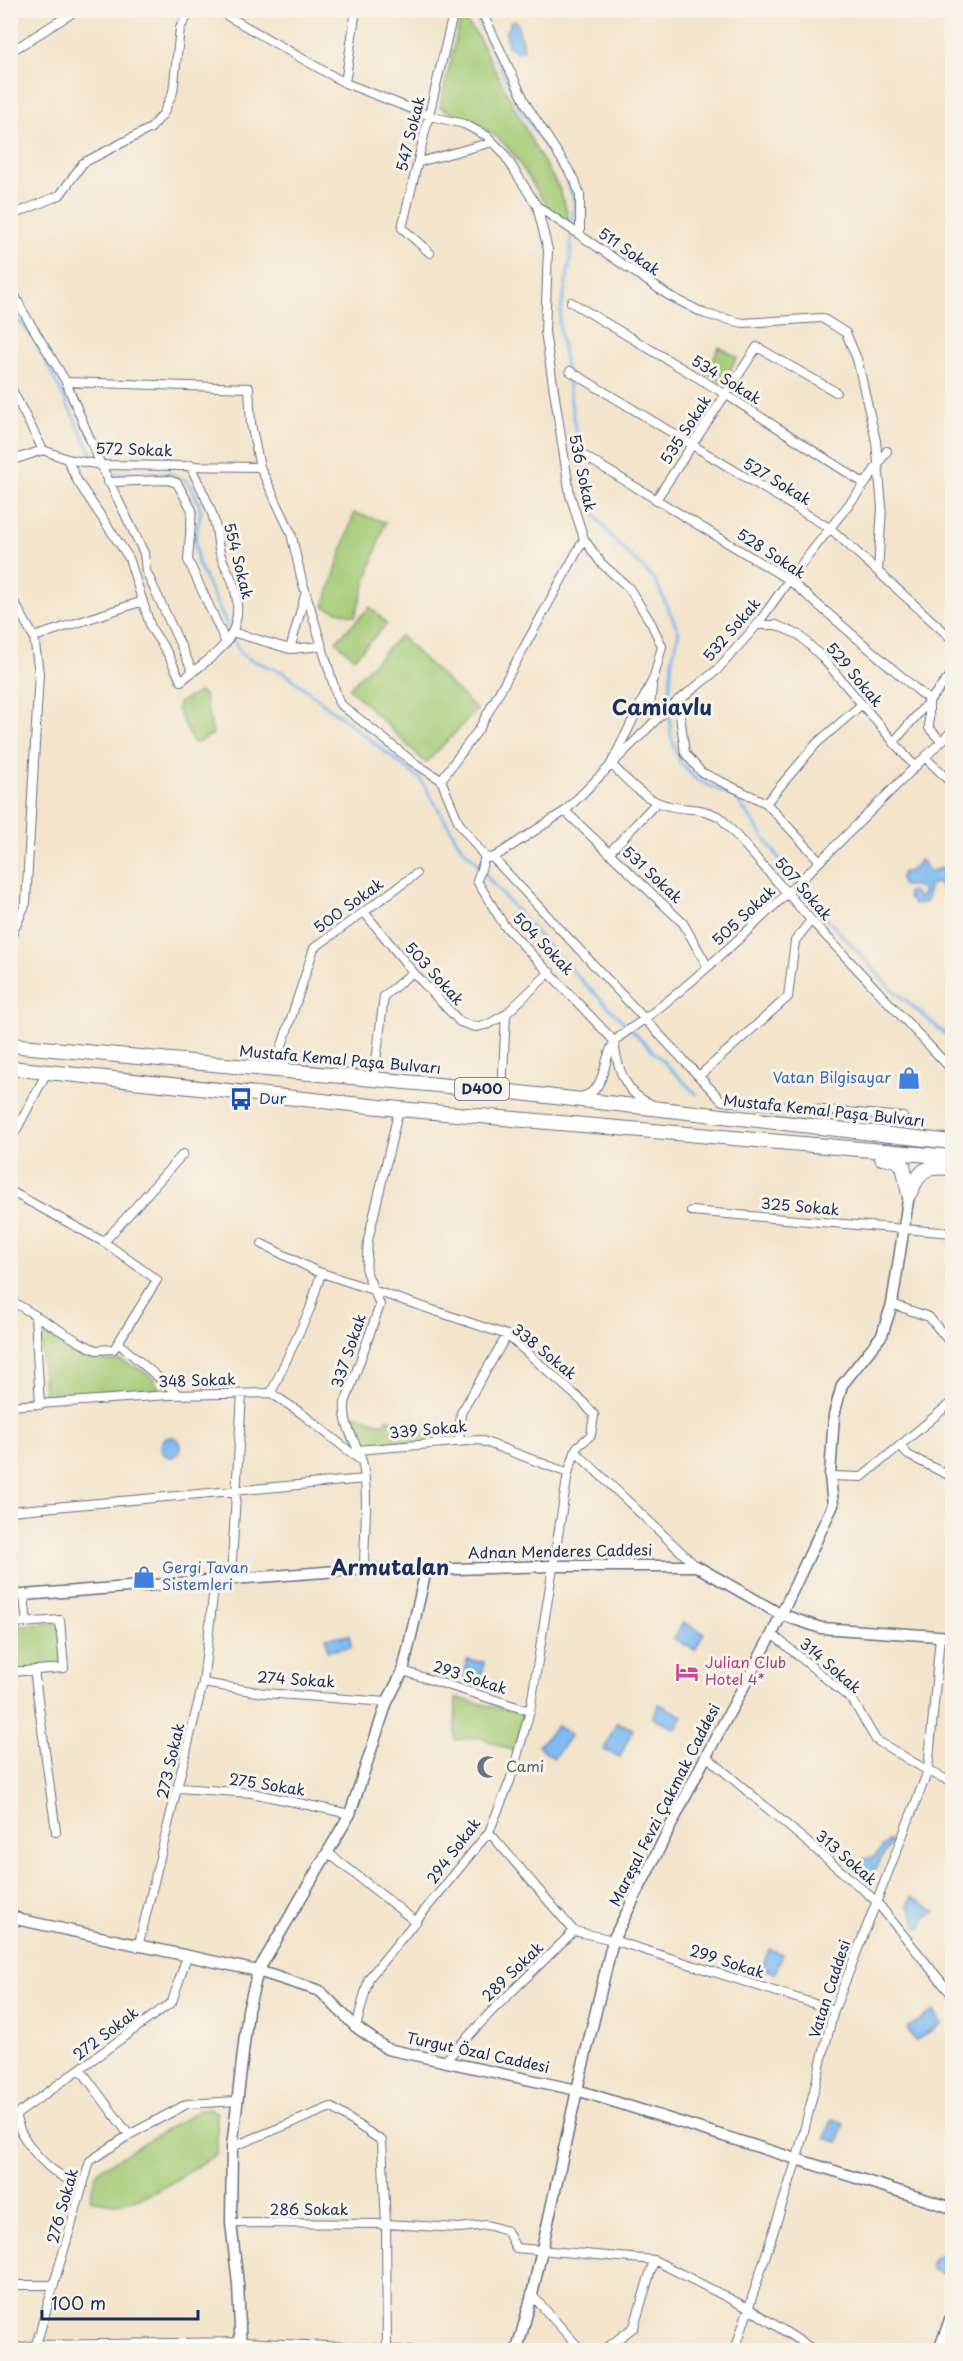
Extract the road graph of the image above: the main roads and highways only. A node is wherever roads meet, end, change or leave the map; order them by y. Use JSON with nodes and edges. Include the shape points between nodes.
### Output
{"nodes":[{"id":1,"x":10,"y":1045,"type":"edge"},
{"id":2,"x":10,"y":1068,"type":"edge"},
{"id":3,"x":951,"y":1141,"type":"edge"},
{"id":4,"x":766,"y":1142,"type":"junction"},
{"id":5,"x":952,"y":1157,"type":"edge"},
{"id":6,"x":952,"y":1168,"type":"edge"}],
"edges":[{"from":1,"to":3,"type":"highway","name":"Mustafa Kemal Paşa Bulvarı","number":"D400","via":[[502,1091]]},
{"from":2,"to":4,"type":"highway","number":"D400"},
{"from":4,"to":5,"type":"highway","number":"D400"},
{"from":4,"to":6,"type":"highway","via":[[894,1159],[903,1165],[909,1194],[919,1174],[929,1167]]}]}
